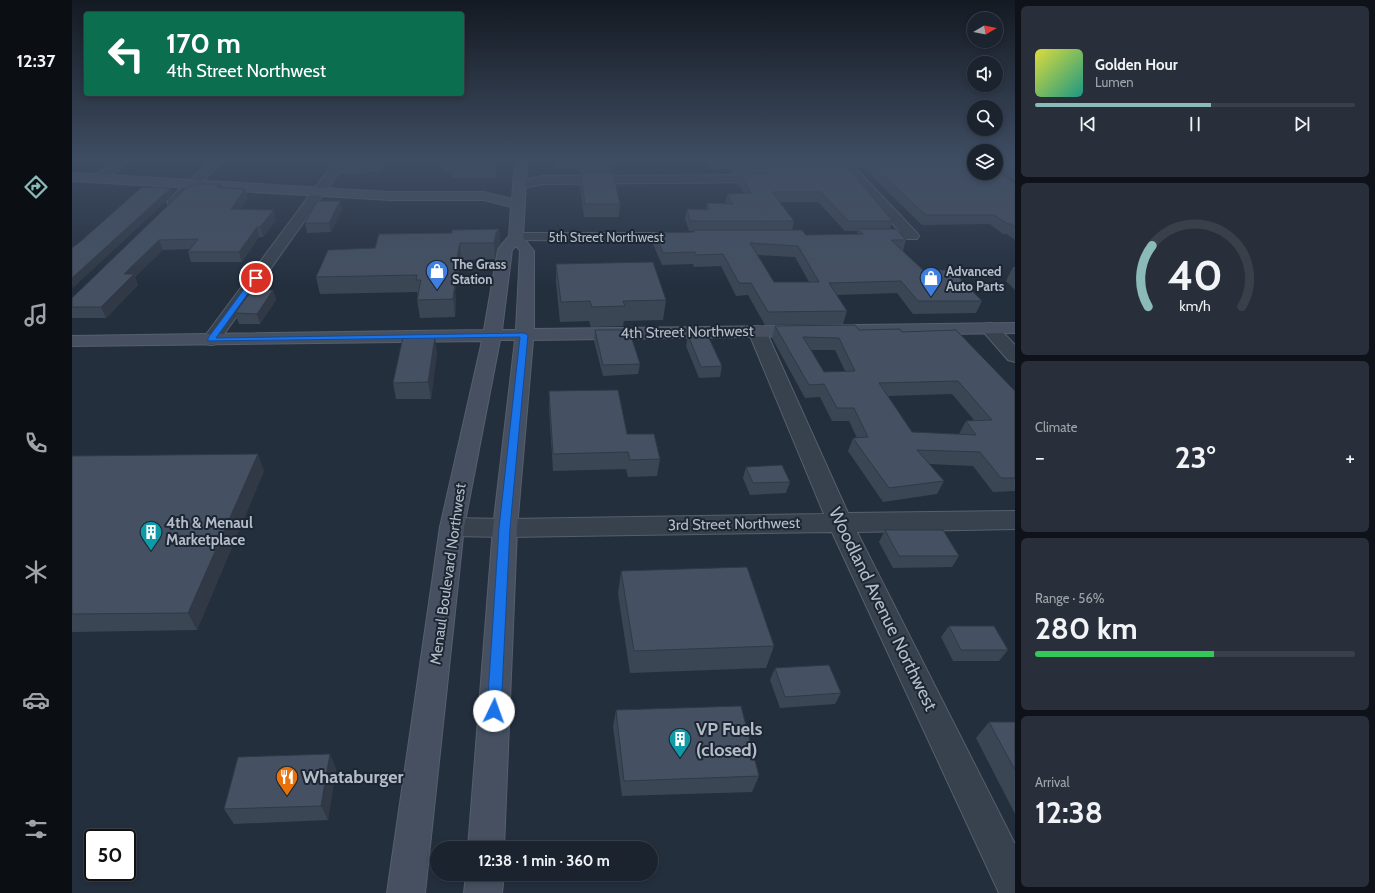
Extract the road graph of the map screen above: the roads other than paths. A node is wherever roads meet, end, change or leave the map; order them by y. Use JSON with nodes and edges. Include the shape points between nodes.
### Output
{"nodes":[{"id":1,"x":173,"y":203,"type":"edge"},
{"id":2,"x":310,"y":203,"type":"edge"},
{"id":3,"x":511,"y":203,"type":"edge"},
{"id":4,"x":881,"y":203,"type":"edge"},
{"id":5,"x":518,"y":205,"type":"joint"},
{"id":6,"x":163,"y":212,"type":"edge"},
{"id":7,"x":858,"y":236,"type":"edge"},
{"id":8,"x":516,"y":237,"type":"junction"},
{"id":9,"x":696,"y":237,"type":"edge"},
{"id":10,"x":989,"y":328,"type":"junction"},
{"id":11,"x":1015,"y":328,"type":"edge"},
{"id":12,"x":757,"y":331,"type":"junction"},
{"id":13,"x":492,"y":335,"type":"junction"},
{"id":14,"x":524,"y":335,"type":"junction"},
{"id":15,"x":211,"y":340,"type":"junction"},
{"id":16,"x":72,"y":341,"type":"edge"},
{"id":17,"x":1015,"y":356,"type":"edge"},
{"id":18,"x":1015,"y":520,"type":"edge"},
{"id":19,"x":840,"y":522,"type":"junction"},
{"id":20,"x":452,"y":527,"type":"junction"},
{"id":21,"x":505,"y":528,"type":"junction"},
{"id":22,"x":486,"y":841,"type":"edge"},
{"id":23,"x":485,"y":881,"type":"edge"},
{"id":24,"x":1015,"y":884,"type":"edge"},
{"id":25,"x":406,"y":893,"type":"edge"},
{"id":26,"x":484,"y":893,"type":"edge"}],
"edges":[{"from":1,"to":6,"type":"street"},
{"from":2,"to":15,"type":"street"},
{"from":3,"to":5,"type":"main road"},
{"from":4,"to":7,"type":"street","via":[[912,236]]},
{"from":5,"to":8,"type":"main road"},
{"from":8,"to":9,"type":"street","name":"5th Street Northwest"},
{"from":8,"to":13,"type":"main road","name":"Menaul Boulevard Northwest","via":[[505,249]]},
{"from":8,"to":14,"type":"main road","via":[[527,251]]},
{"from":10,"to":11,"type":"main road","name":"4th Street Northwest"},
{"from":10,"to":12,"type":"main road","name":"4th Street Northwest"},
{"from":10,"to":17,"type":"street"},
{"from":12,"to":14,"type":"main road","name":"4th Street Northwest"},
{"from":12,"to":19,"type":"street","name":"Woodland Avenue Northwest"},
{"from":13,"to":14,"type":"main road","name":"4th Street Northwest"},
{"from":13,"to":15,"type":"main road","name":"4th Street Northwest"},
{"from":13,"to":20,"type":"main road","name":"Menaul Boulevard Northwest"},
{"from":14,"to":21,"type":"main road"},
{"from":15,"to":16,"type":"main road","name":"4th Street Northwest"},
{"from":18,"to":19,"type":"street","name":"3rd Street Northwest"},
{"from":19,"to":21,"type":"street","name":"3rd Street Northwest"},
{"from":19,"to":24,"type":"street","name":"Woodland Avenue Northwest"},
{"from":20,"to":21,"type":"street","name":"3rd Street Northwest"},
{"from":20,"to":25,"type":"main road","name":"Menaul Boulevard Northwest"},
{"from":21,"to":22,"type":"main road"},
{"from":23,"to":26,"type":"main road"}]}
